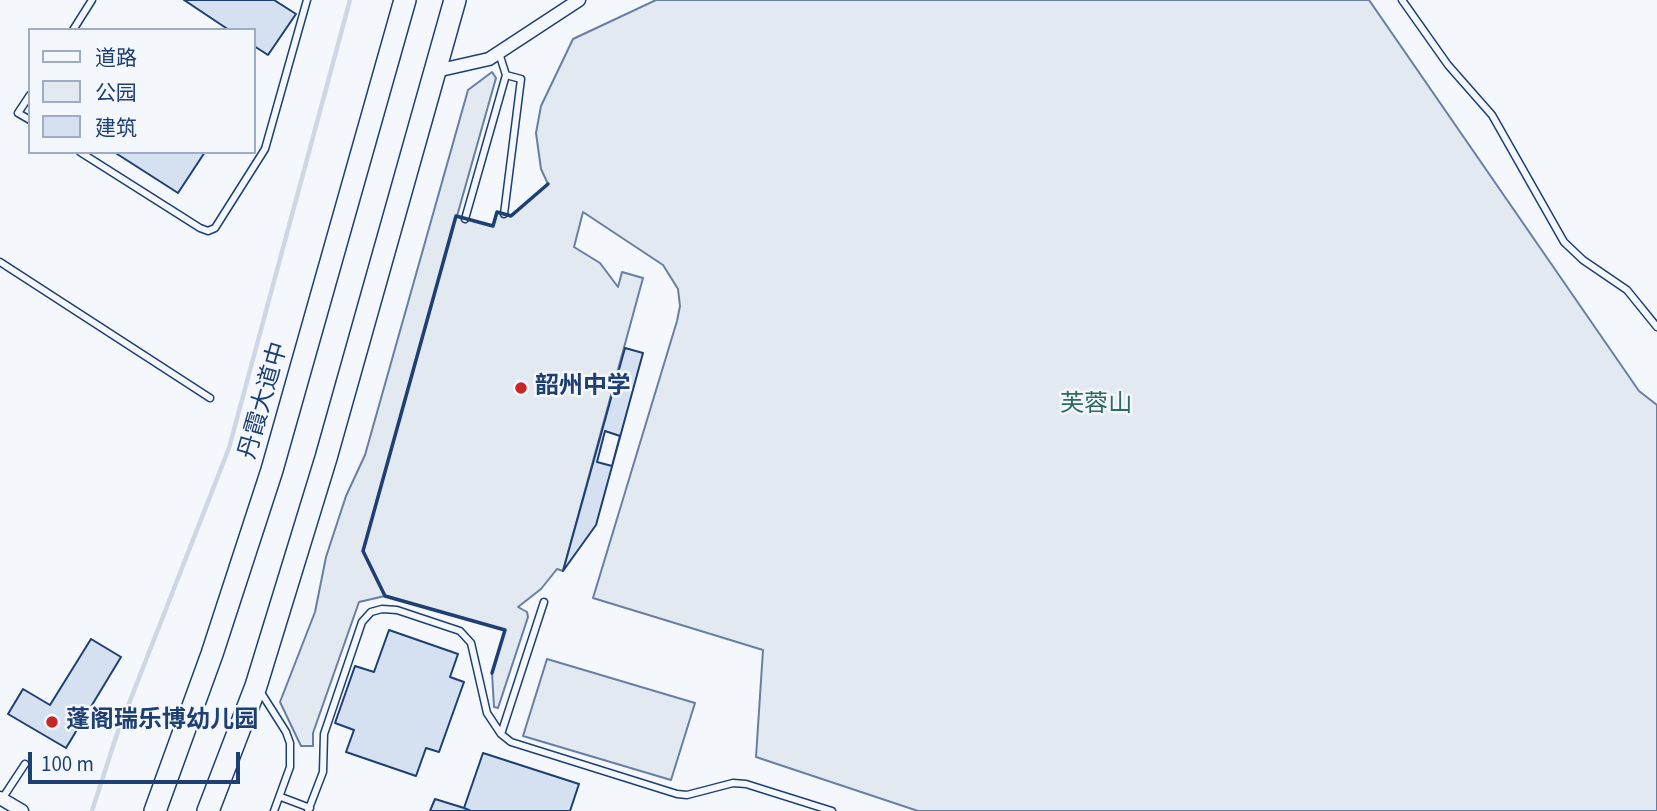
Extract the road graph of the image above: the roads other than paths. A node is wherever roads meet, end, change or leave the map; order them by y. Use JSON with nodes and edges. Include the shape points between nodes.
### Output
{"nodes":[{"id":1,"x":92,"y":0,"type":"edge"},
{"id":2,"x":307,"y":0,"type":"edge"},
{"id":3,"x":405,"y":0,"type":"edge"},
{"id":4,"x":455,"y":0,"type":"edge"},
{"id":5,"x":579,"y":0,"type":"edge"},
{"id":6,"x":1402,"y":0,"type":"edge"},
{"id":7,"x":74,"y":28,"type":"edge"},
{"id":8,"x":499,"y":53,"type":"junction"},
{"id":9,"x":436,"y":72,"type":"junction"},
{"id":10,"x":506,"y":75,"type":"junction"},
{"id":11,"x":28,"y":98,"type":"edge"},
{"id":12,"x":28,"y":119,"type":"edge"},
{"id":13,"x":83,"y":154,"type":"edge"},
{"id":14,"x":504,"y":214,"type":"dead end"},
{"id":15,"x":466,"y":219,"type":"dead end"},
{"id":16,"x":0,"y":262,"type":"edge"},
{"id":17,"x":1657,"y":327,"type":"edge"},
{"id":18,"x":210,"y":398,"type":"dead end"},
{"id":19,"x":544,"y":602,"type":"dead end"},
{"id":20,"x":256,"y":685,"type":"junction"},
{"id":21,"x":502,"y":734,"type":"junction"},
{"id":22,"x":25,"y":764,"type":"dead end"},
{"id":23,"x":281,"y":797,"type":"junction"},
{"id":24,"x":1,"y":798,"type":"edge"},
{"id":25,"x":309,"y":809,"type":"edge"},
{"id":26,"x":22,"y":811,"type":"edge"},
{"id":27,"x":155,"y":811,"type":"edge"},
{"id":28,"x":208,"y":811,"type":"edge"},
{"id":29,"x":274,"y":811,"type":"edge"},
{"id":30,"x":832,"y":811,"type":"edge"}],
"edges":[{"from":1,"to":7,"type":"lane"},
{"from":2,"to":13,"type":"lane","via":[[265,149],[215,228],[200,228]]},
{"from":3,"to":27,"type":"main road","name":"丹霞大道中","via":[[272,470]]},
{"from":4,"to":9,"type":"main road"},
{"from":5,"to":8,"type":"street"},
{"from":6,"to":17,"type":"lane","via":[[1448,65],[1492,115],[1564,242],[1627,290]]},
{"from":8,"to":9,"type":"street"},
{"from":8,"to":10,"type":"lane"},
{"from":9,"to":20,"type":"main road"},
{"from":10,"to":14,"type":"lane","via":[[522,79]]},
{"from":10,"to":15,"type":"lane"},
{"from":11,"to":12,"type":"lane","via":[[18,113]]},
{"from":16,"to":18,"type":"lane"},
{"from":19,"to":21,"type":"lane"},
{"from":20,"to":23,"type":"lane","via":[[290,743],[290,767]]},
{"from":20,"to":28,"type":"main road"},
{"from":21,"to":25,"type":"lane","via":[[487,713],[471,643],[460,632],[397,610],[371,612],[362,622],[324,734],[323,772]]},
{"from":21,"to":30,"type":"lane","via":[[527,748],[677,794],[746,784]]},
{"from":22,"to":24,"type":"lane"},
{"from":23,"to":25,"type":"lane"},
{"from":23,"to":29,"type":"lane"},
{"from":24,"to":26,"type":"street"}]}
